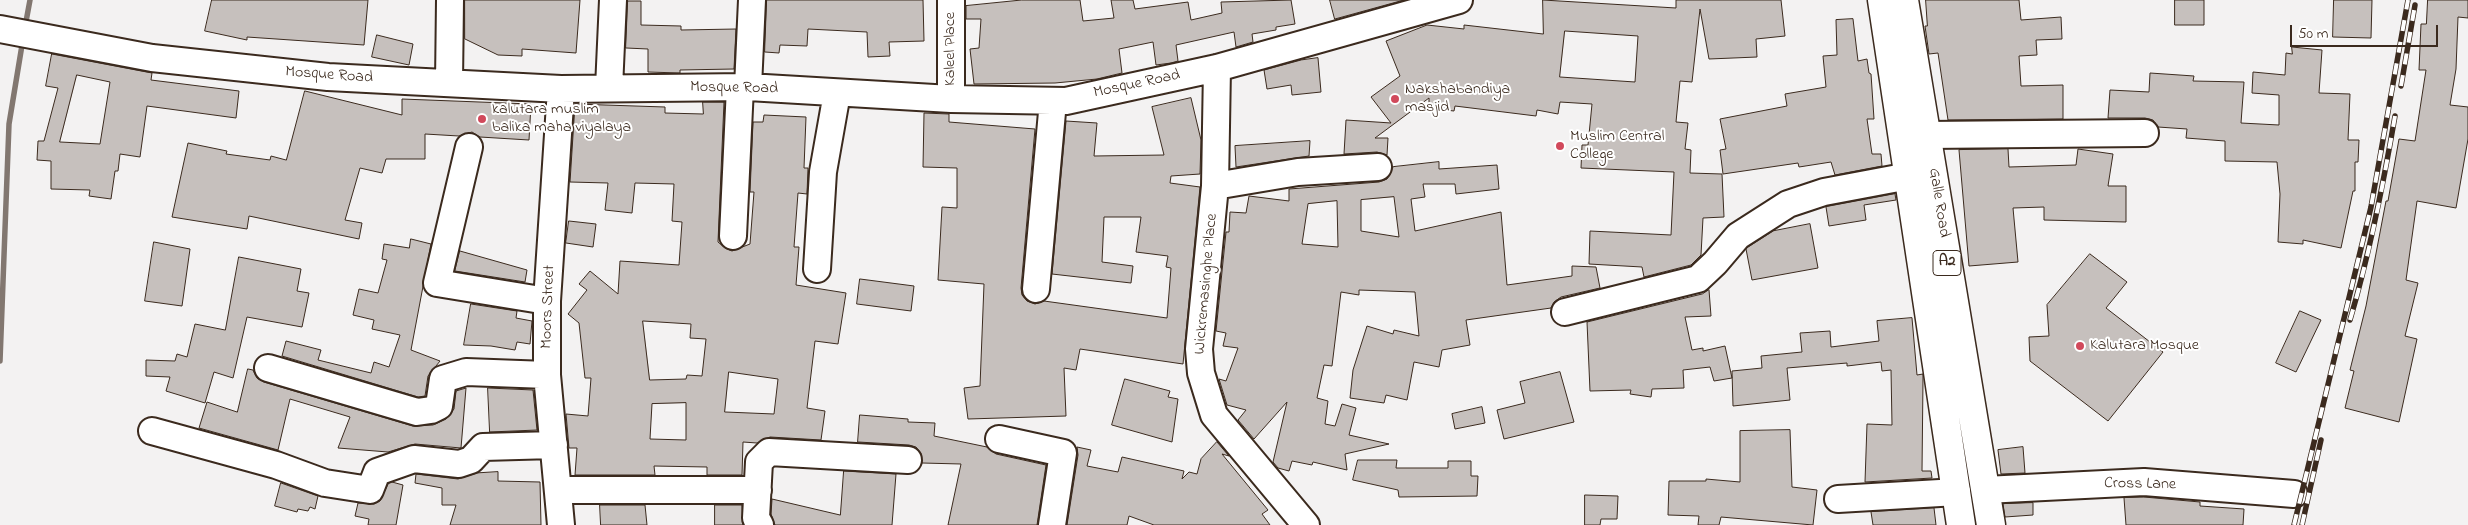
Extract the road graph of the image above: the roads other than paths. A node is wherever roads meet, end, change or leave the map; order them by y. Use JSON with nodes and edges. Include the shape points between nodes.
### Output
{"nodes":[{"id":1,"x":450,"y":0,"type":"edge"},
{"id":2,"x":613,"y":0,"type":"edge"},
{"id":3,"x":752,"y":0,"type":"edge"},
{"id":4,"x":951,"y":0,"type":"edge"},
{"id":5,"x":1458,"y":0,"type":"edge"},
{"id":6,"x":1882,"y":0,"type":"edge"},
{"id":7,"x":1904,"y":0,"type":"edge"},
{"id":8,"x":0,"y":29,"type":"edge"},
{"id":9,"x":1217,"y":68,"type":"junction"},
{"id":10,"x":449,"y":83,"type":"junction"},
{"id":11,"x":609,"y":88,"type":"junction"},
{"id":12,"x":744,"y":88,"type":"junction"},
{"id":13,"x":562,"y":89,"type":"junction"},
{"id":14,"x":837,"y":93,"type":"junction"},
{"id":15,"x":951,"y":99,"type":"junction"},
{"id":16,"x":1053,"y":101,"type":"junction"},
{"id":17,"x":2145,"y":132,"type":"dead end"},
{"id":18,"x":1926,"y":135,"type":"junction"},
{"id":19,"x":469,"y":147,"type":"dead end"},
{"id":20,"x":1378,"y":167,"type":"dead end"},
{"id":21,"x":1909,"y":176,"type":"junction"},
{"id":22,"x":1215,"y":186,"type":"junction"},
{"id":23,"x":733,"y":236,"type":"dead end"},
{"id":24,"x":817,"y":269,"type":"dead end"},
{"id":25,"x":1036,"y":289,"type":"dead end"},
{"id":26,"x":547,"y":301,"type":"junction"},
{"id":27,"x":1565,"y":312,"type":"dead end"},
{"id":28,"x":268,"y":368,"type":"dead end"},
{"id":29,"x":547,"y":375,"type":"junction"},
{"id":30,"x":152,"y":431,"type":"dead end"},
{"id":31,"x":999,"y":439,"type":"dead end"},
{"id":32,"x":554,"y":445,"type":"junction"},
{"id":33,"x":908,"y":460,"type":"dead end"},
{"id":34,"x":558,"y":490,"type":"junction"},
{"id":35,"x":758,"y":490,"type":"junction"},
{"id":36,"x":1985,"y":490,"type":"junction"},
{"id":37,"x":1957,"y":492,"type":"junction"},
{"id":38,"x":2294,"y":494,"type":"dead end"},
{"id":39,"x":1838,"y":499,"type":"dead end"},
{"id":40,"x":561,"y":525,"type":"edge"},
{"id":41,"x":760,"y":525,"type":"edge"},
{"id":42,"x":1052,"y":525,"type":"edge"},
{"id":43,"x":1306,"y":525,"type":"edge"},
{"id":44,"x":1961,"y":525,"type":"edge"},
{"id":45,"x":1991,"y":525,"type":"edge"}],
"edges":[{"from":1,"to":10,"type":"street"},
{"from":2,"to":11,"type":"street"},
{"from":3,"to":12,"type":"street"},
{"from":4,"to":15,"type":"street","name":"Kaleel Place"},
{"from":5,"to":9,"type":"street","name":"Mosque Road"},
{"from":6,"to":21,"type":"highway","name":"Galle Road","number":"A2"},
{"from":7,"to":18,"type":"highway","name":"Galle Road","number":"A2"},
{"from":8,"to":10,"type":"street","name":"Mosque Road","via":[[152,58],[328,77]]},
{"from":9,"to":16,"type":"street","name":"Mosque Road","via":[[1066,101]]},
{"from":9,"to":22,"type":"street","name":"Wickremasinghe Place"},
{"from":10,"to":13,"type":"street","name":"Mosque Road"},
{"from":11,"to":12,"type":"street","name":"Mosque Road"},
{"from":11,"to":13,"type":"street","name":"Mosque Road"},
{"from":12,"to":14,"type":"street","name":"Mosque Road"},
{"from":12,"to":23,"type":"street"},
{"from":13,"to":26,"type":"street","name":"Moors Street"},
{"from":14,"to":15,"type":"street","name":"Mosque Road"},
{"from":14,"to":24,"type":"street","via":[[822,172]]},
{"from":15,"to":16,"type":"street","name":"Mosque Road"},
{"from":16,"to":25,"type":"street"},
{"from":17,"to":18,"type":"street"},
{"from":18,"to":36,"type":"highway","name":"Galle Road","number":"A2"},
{"from":19,"to":26,"type":"street","via":[[437,283]]},
{"from":20,"to":22,"type":"street","via":[[1298,172]]},
{"from":21,"to":27,"type":"street","via":[[1824,192],[1788,204],[1738,236],[1698,279]]},
{"from":21,"to":37,"type":"highway","name":"Galle Road","number":"A2"},
{"from":22,"to":43,"type":"street","name":"Wickremasinghe Place","via":[[1199,349],[1201,373],[1214,415]]},
{"from":26,"to":29,"type":"street","name":"Moors Street"},
{"from":28,"to":29,"type":"street","via":[[417,412],[439,406],[442,379],[454,374]]},
{"from":29,"to":32,"type":"street","name":"Moors Street"},
{"from":30,"to":32,"type":"street","via":[[326,483],[370,490],[377,472],[414,459],[459,464],[471,460],[483,447]]},
{"from":31,"to":42,"type":"street","via":[[1063,453]]},
{"from":32,"to":34,"type":"street","name":"Moors Street"},
{"from":33,"to":35,"type":"street","via":[[769,452],[759,462]]},
{"from":34,"to":35,"type":"street"},
{"from":34,"to":40,"type":"street","name":"Moors Street"},
{"from":35,"to":41,"type":"street","via":[[756,518]]},
{"from":36,"to":38,"type":"street","name":"Cross Lane","via":[[2144,482]]},
{"from":36,"to":45,"type":"highway","name":"Galle Road","number":"A2"},
{"from":37,"to":39,"type":"street"},
{"from":37,"to":44,"type":"highway","name":"Galle Road","number":"A2"}]}
